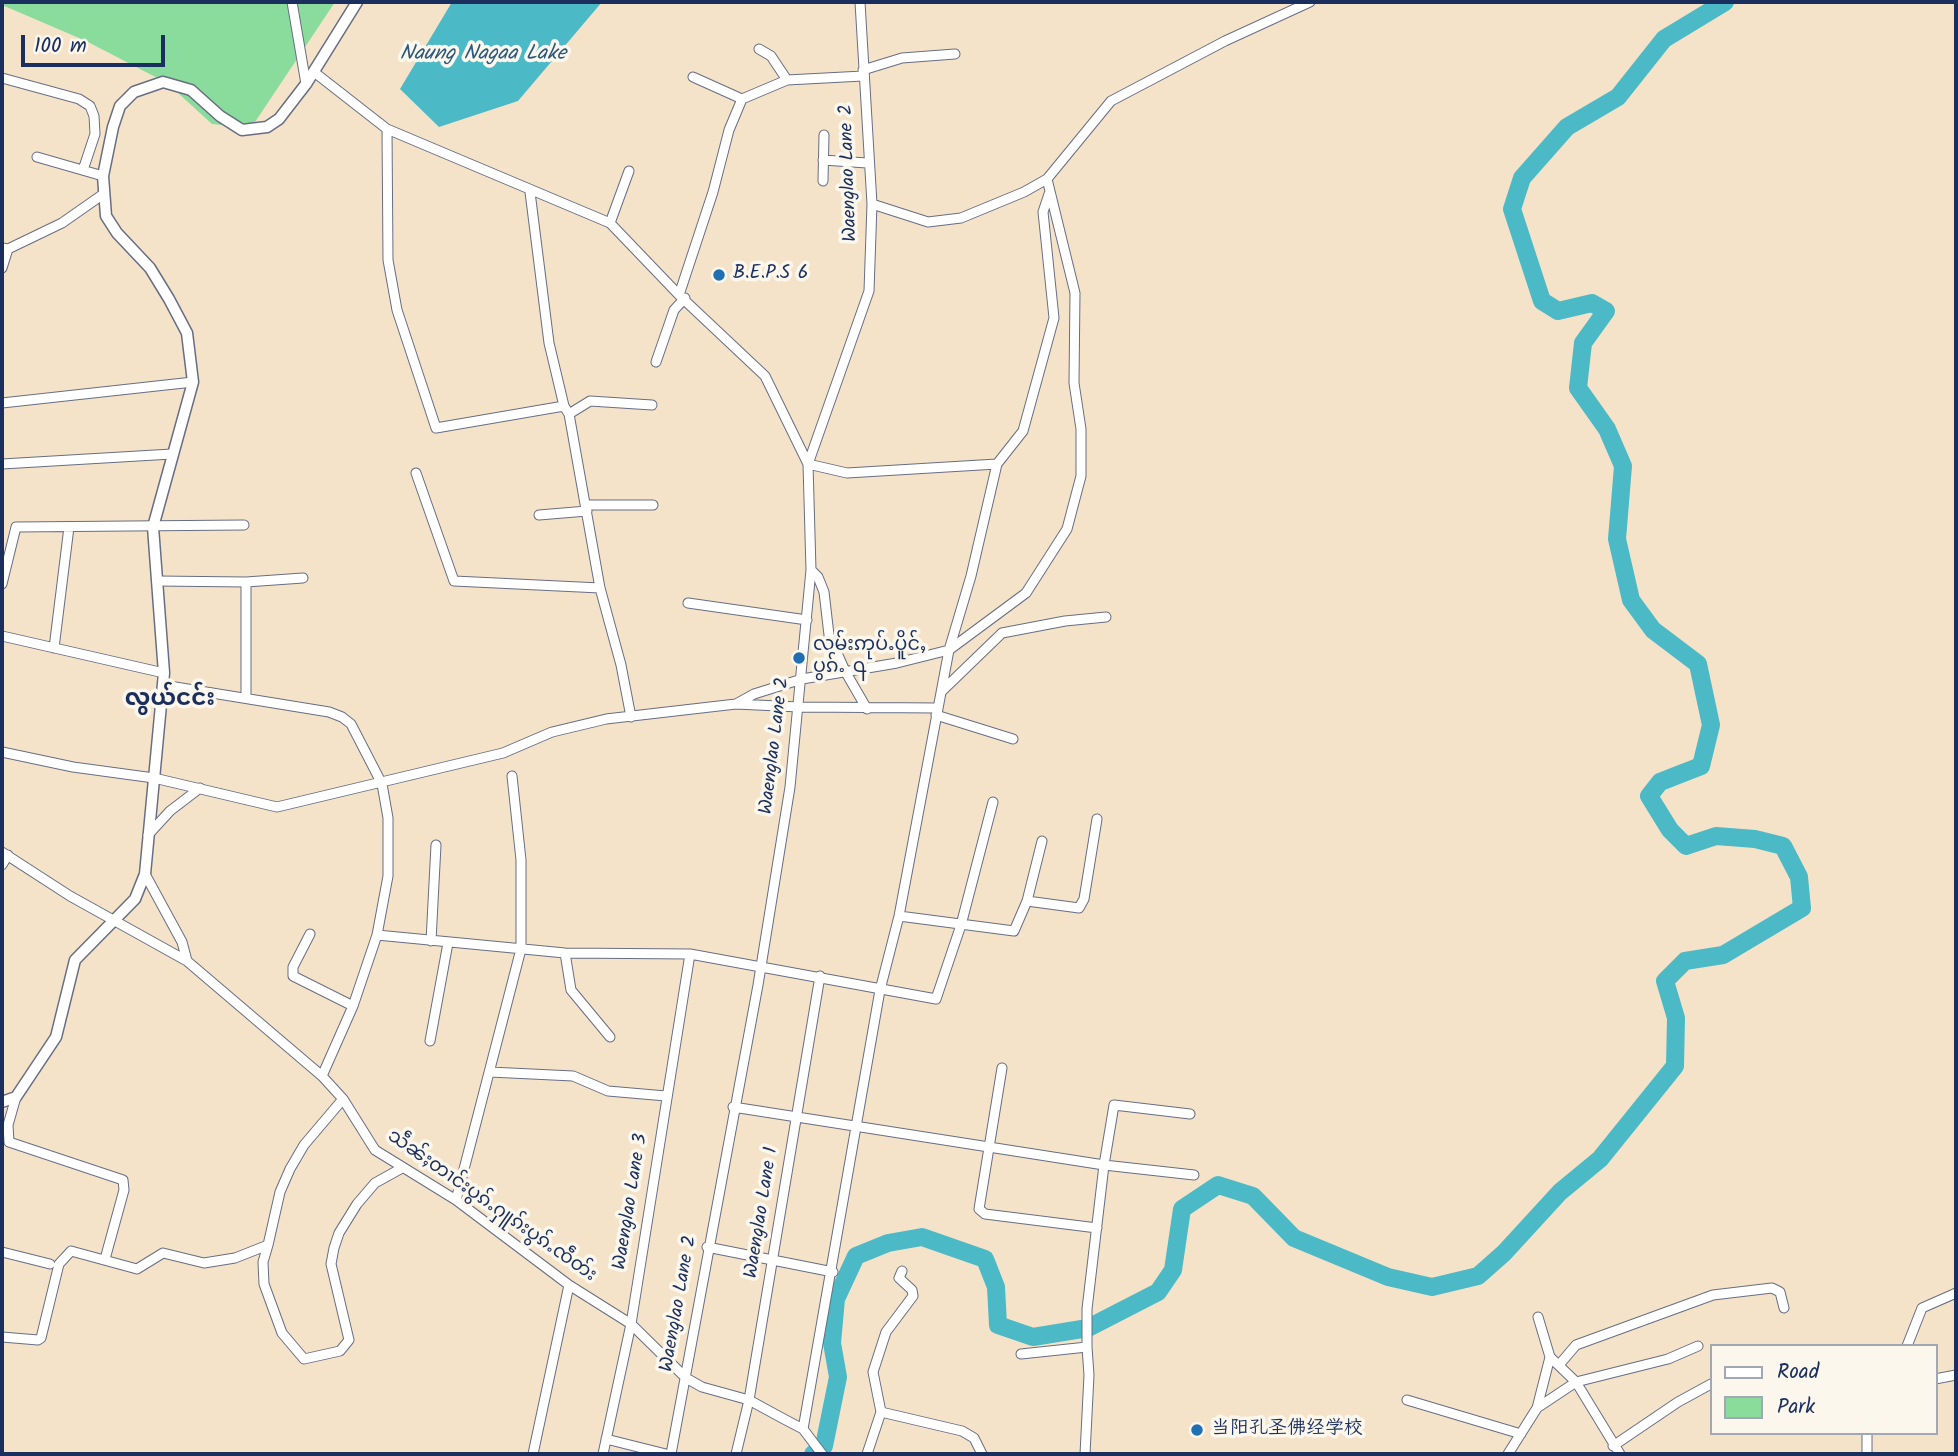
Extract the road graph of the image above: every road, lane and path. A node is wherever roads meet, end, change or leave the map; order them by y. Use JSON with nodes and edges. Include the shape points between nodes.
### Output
{"nodes":[{"id":1,"x":292,"y":2,"type":"edge"},
{"id":2,"x":357,"y":2,"type":"edge"},
{"id":3,"x":860,"y":2,"type":"edge"},
{"id":4,"x":1310,"y":2,"type":"edge"},
{"id":5,"x":759,"y":49,"type":"dead end"},
{"id":6,"x":955,"y":54,"type":"dead end"},
{"id":7,"x":314,"y":72,"type":"junction"},
{"id":8,"x":863,"y":73,"type":"junction"},
{"id":9,"x":693,"y":77,"type":"dead end"},
{"id":10,"x":2,"y":78,"type":"edge"},
{"id":11,"x":788,"y":80,"type":"junction"},
{"id":12,"x":306,"y":84,"type":"junction"},
{"id":13,"x":742,"y":99,"type":"junction"},
{"id":14,"x":387,"y":129,"type":"junction"},
{"id":15,"x":824,"y":135,"type":"dead end"},
{"id":16,"x":37,"y":157,"type":"dead end"},
{"id":17,"x":823,"y":160,"type":"junction"},
{"id":18,"x":867,"y":163,"type":"junction"},
{"id":19,"x":83,"y":170,"type":"junction"},
{"id":20,"x":629,"y":171,"type":"dead end"},
{"id":21,"x":103,"y":176,"type":"junction"},
{"id":22,"x":1047,"y":179,"type":"junction"},
{"id":23,"x":823,"y":181,"type":"dead end"},
{"id":24,"x":1050,"y":190,"type":"junction"},
{"id":25,"x":530,"y":192,"type":"junction"},
{"id":26,"x":102,"y":195,"type":"junction"},
{"id":27,"x":872,"y":204,"type":"junction"},
{"id":28,"x":610,"y":223,"type":"junction"},
{"id":29,"x":5,"y":248,"type":"edge"},
{"id":30,"x":2,"y":268,"type":"edge"},
{"id":31,"x":682,"y":297,"type":"junction"},
{"id":32,"x":656,"y":362,"type":"dead end"},
{"id":33,"x":192,"y":382,"type":"junction"},
{"id":34,"x":2,"y":403,"type":"edge"},
{"id":35,"x":652,"y":405,"type":"dead end"},
{"id":36,"x":567,"y":410,"type":"junction"},
{"id":37,"x":172,"y":454,"type":"junction"},
{"id":38,"x":2,"y":464,"type":"edge"},
{"id":39,"x":808,"y":464,"type":"junction"},
{"id":40,"x":997,"y":464,"type":"junction"},
{"id":41,"x":416,"y":473,"type":"dead end"},
{"id":42,"x":653,"y":505,"type":"dead end"},
{"id":43,"x":587,"y":508,"type":"junction"},
{"id":44,"x":539,"y":515,"type":"dead end"},
{"id":45,"x":244,"y":524,"type":"dead end"},
{"id":46,"x":69,"y":527,"type":"junction"},
{"id":47,"x":153,"y":527,"type":"junction"},
{"id":48,"x":811,"y":570,"type":"junction"},
{"id":49,"x":303,"y":578,"type":"dead end"},
{"id":50,"x":157,"y":581,"type":"junction"},
{"id":51,"x":246,"y":582,"type":"junction"},
{"id":52,"x":2,"y":584,"type":"edge"},
{"id":53,"x":600,"y":588,"type":"junction"},
{"id":54,"x":688,"y":603,"type":"dead end"},
{"id":55,"x":1106,"y":617,"type":"dead end"},
{"id":56,"x":807,"y":620,"type":"junction"},
{"id":57,"x":2,"y":636,"type":"edge"},
{"id":58,"x":54,"y":648,"type":"junction"},
{"id":59,"x":949,"y":649,"type":"junction"},
{"id":60,"x":845,"y":671,"type":"junction"},
{"id":61,"x":164,"y":673,"type":"junction"},
{"id":62,"x":802,"y":679,"type":"junction"},
{"id":63,"x":163,"y":685,"type":"junction"},
{"id":64,"x":941,"y":692,"type":"junction"},
{"id":65,"x":246,"y":698,"type":"junction"},
{"id":66,"x":736,"y":704,"type":"junction"},
{"id":67,"x":799,"y":707,"type":"junction"},
{"id":68,"x":867,"y":709,"type":"junction"},
{"id":69,"x":936,"y":711,"type":"junction"},
{"id":70,"x":631,"y":717,"type":"junction"},
{"id":71,"x":1013,"y":739,"type":"dead end"},
{"id":72,"x":2,"y":751,"type":"edge"},
{"id":73,"x":512,"y":776,"type":"dead end"},
{"id":74,"x":154,"y":778,"type":"junction"},
{"id":75,"x":382,"y":784,"type":"junction"},
{"id":76,"x":200,"y":788,"type":"junction"},
{"id":77,"x":993,"y":802,"type":"dead end"},
{"id":78,"x":1097,"y":819,"type":"dead end"},
{"id":79,"x":148,"y":835,"type":"junction"},
{"id":80,"x":1042,"y":841,"type":"dead end"},
{"id":81,"x":436,"y":845,"type":"dead end"},
{"id":82,"x":5,"y":853,"type":"edge"},
{"id":83,"x":2,"y":865,"type":"edge"},
{"id":84,"x":145,"y":874,"type":"junction"},
{"id":85,"x":1027,"y":901,"type":"junction"},
{"id":86,"x":899,"y":916,"type":"junction"},
{"id":87,"x":112,"y":920,"type":"junction"},
{"id":88,"x":961,"y":925,"type":"junction"},
{"id":89,"x":310,"y":934,"type":"dead end"},
{"id":90,"x":377,"y":935,"type":"junction"},
{"id":91,"x":431,"y":941,"type":"junction"},
{"id":92,"x":448,"y":943,"type":"junction"},
{"id":93,"x":521,"y":950,"type":"junction"},
{"id":94,"x":565,"y":953,"type":"junction"},
{"id":95,"x":690,"y":954,"type":"junction"},
{"id":96,"x":187,"y":961,"type":"junction"},
{"id":97,"x":761,"y":966,"type":"junction"},
{"id":98,"x":820,"y":976,"type":"junction"},
{"id":99,"x":880,"y":990,"type":"junction"},
{"id":100,"x":353,"y":1006,"type":"junction"},
{"id":101,"x":610,"y":1037,"type":"dead end"},
{"id":102,"x":430,"y":1041,"type":"dead end"},
{"id":103,"x":1002,"y":1068,"type":"dead end"},
{"id":104,"x":490,"y":1072,"type":"junction"},
{"id":105,"x":323,"y":1076,"type":"junction"},
{"id":106,"x":666,"y":1096,"type":"junction"},
{"id":107,"x":16,"y":1097,"type":"junction"},
{"id":108,"x":343,"y":1099,"type":"junction"},
{"id":109,"x":2,"y":1102,"type":"edge"},
{"id":110,"x":733,"y":1107,"type":"junction"},
{"id":111,"x":1190,"y":1114,"type":"dead end"},
{"id":112,"x":797,"y":1117,"type":"junction"},
{"id":113,"x":858,"y":1125,"type":"junction"},
{"id":114,"x":989,"y":1149,"type":"junction"},
{"id":115,"x":1104,"y":1165,"type":"junction"},
{"id":116,"x":402,"y":1168,"type":"junction"},
{"id":117,"x":1194,"y":1175,"type":"dead end"},
{"id":118,"x":456,"y":1200,"type":"junction"},
{"id":119,"x":1097,"y":1228,"type":"junction"},
{"id":120,"x":268,"y":1245,"type":"junction"},
{"id":121,"x":708,"y":1247,"type":"junction"},
{"id":122,"x":2,"y":1252,"type":"edge"},
{"id":123,"x":106,"y":1259,"type":"junction"},
{"id":124,"x":773,"y":1261,"type":"junction"},
{"id":125,"x":50,"y":1264,"type":"dead end"},
{"id":126,"x":833,"y":1272,"type":"junction"},
{"id":127,"x":902,"y":1272,"type":"dead end"},
{"id":128,"x":569,"y":1285,"type":"junction"},
{"id":129,"x":1956,"y":1293,"type":"edge"},
{"id":130,"x":1784,"y":1308,"type":"dead end"},
{"id":131,"x":1538,"y":1317,"type":"dead end"},
{"id":132,"x":631,"y":1324,"type":"junction"},
{"id":133,"x":2,"y":1338,"type":"edge"},
{"id":134,"x":1908,"y":1344,"type":"edge"},
{"id":135,"x":1698,"y":1346,"type":"dead end"},
{"id":136,"x":1087,"y":1347,"type":"junction"},
{"id":137,"x":1020,"y":1354,"type":"dead end"},
{"id":138,"x":1550,"y":1357,"type":"junction"},
{"id":139,"x":1559,"y":1365,"type":"junction"},
{"id":140,"x":1956,"y":1375,"type":"edge"},
{"id":141,"x":686,"y":1378,"type":"junction"},
{"id":142,"x":1937,"y":1379,"type":"edge"},
{"id":143,"x":1576,"y":1382,"type":"junction"},
{"id":144,"x":1710,"y":1385,"type":"edge"},
{"id":145,"x":1406,"y":1400,"type":"dead end"},
{"id":146,"x":749,"y":1401,"type":"junction"},
{"id":147,"x":1537,"y":1408,"type":"junction"},
{"id":148,"x":881,"y":1412,"type":"junction"},
{"id":149,"x":803,"y":1430,"type":"junction"},
{"id":150,"x":1521,"y":1434,"type":"junction"},
{"id":151,"x":1867,"y":1435,"type":"edge"},
{"id":152,"x":606,"y":1439,"type":"junction"},
{"id":153,"x":1613,"y":1446,"type":"junction"},
{"id":154,"x":533,"y":1454,"type":"edge"},
{"id":155,"x":603,"y":1454,"type":"edge"},
{"id":156,"x":668,"y":1454,"type":"edge"},
{"id":157,"x":736,"y":1454,"type":"edge"},
{"id":158,"x":822,"y":1454,"type":"edge"},
{"id":159,"x":867,"y":1454,"type":"edge"},
{"id":160,"x":982,"y":1454,"type":"edge"},
{"id":161,"x":1085,"y":1454,"type":"edge"},
{"id":162,"x":1508,"y":1454,"type":"edge"},
{"id":163,"x":1620,"y":1454,"type":"edge"},
{"id":164,"x":1867,"y":1454,"type":"edge"}],
"edges":[{"from":1,"to":12,"type":"street"},
{"from":2,"to":7,"type":"street"},
{"from":3,"to":8,"type":"street","name":"Waenglao Lane 2"},
{"from":4,"to":22,"type":"street","via":[[1111,101]]},
{"from":5,"to":11,"type":"street"},
{"from":6,"to":8,"type":"street","via":[[902,58]]},
{"from":7,"to":12,"type":"street"},
{"from":7,"to":14,"type":"street"},
{"from":8,"to":11,"type":"street"},
{"from":8,"to":18,"type":"street","name":"Waenglao Lane 2"},
{"from":9,"to":13,"type":"street"},
{"from":10,"to":19,"type":"street","via":[[90,106],[95,134]]},
{"from":11,"to":13,"type":"street"},
{"from":12,"to":21,"type":"street","via":[[279,119],[267,127],[242,130],[191,89],[163,82],[149,85],[120,106]]},
{"from":13,"to":31,"type":"street"},
{"from":14,"to":25,"type":"street"},
{"from":14,"to":36,"type":"street","via":[[388,260],[397,310],[436,428]]},
{"from":15,"to":17,"type":"street"},
{"from":16,"to":19,"type":"street"},
{"from":17,"to":18,"type":"street"},
{"from":17,"to":23,"type":"street"},
{"from":18,"to":27,"type":"street","name":"Waenglao Lane 2"},
{"from":19,"to":21,"type":"street"},
{"from":20,"to":28,"type":"street"},
{"from":21,"to":26,"type":"street"},
{"from":22,"to":24,"type":"street"},
{"from":22,"to":27,"type":"street","via":[[961,218],[928,222]]},
{"from":24,"to":40,"type":"street","via":[[1043,212],[1054,318],[1023,431]]},
{"from":24,"to":59,"type":"street","via":[[1075,293],[1074,383],[1081,429],[1081,476],[1066,529],[1026,593]]},
{"from":25,"to":28,"type":"street"},
{"from":25,"to":36,"type":"street","via":[[549,343]]},
{"from":26,"to":29,"type":"street","via":[[62,223]]},
{"from":26,"to":33,"type":"street","via":[[106,216],[150,268],[187,333]]},
{"from":27,"to":39,"type":"street","name":"Waenglao Lane 2","via":[[869,291]]},
{"from":28,"to":31,"type":"street"},
{"from":29,"to":30,"type":"street"},
{"from":31,"to":32,"type":"street"},
{"from":31,"to":39,"type":"street","via":[[765,376]]},
{"from":33,"to":34,"type":"street"},
{"from":33,"to":37,"type":"street"},
{"from":35,"to":36,"type":"street","via":[[590,401]]},
{"from":36,"to":43,"type":"street"},
{"from":37,"to":38,"type":"street"},
{"from":37,"to":47,"type":"street"},
{"from":39,"to":40,"type":"street","via":[[847,473]]},
{"from":39,"to":48,"type":"street","name":"Waenglao Lane 2"},
{"from":40,"to":59,"type":"street"},
{"from":41,"to":53,"type":"street","via":[[454,581]]},
{"from":42,"to":43,"type":"street"},
{"from":43,"to":44,"type":"street"},
{"from":43,"to":53,"type":"street"},
{"from":45,"to":47,"type":"street"},
{"from":46,"to":47,"type":"street"},
{"from":46,"to":52,"type":"street","via":[[16,527]]},
{"from":46,"to":58,"type":"street"},
{"from":47,"to":50,"type":"street"},
{"from":48,"to":56,"type":"street","name":"Waenglao Lane 2"},
{"from":48,"to":60,"type":"street","via":[[824,592],[829,635]]},
{"from":49,"to":51,"type":"street"},
{"from":50,"to":51,"type":"street"},
{"from":50,"to":61,"type":"street"},
{"from":51,"to":65,"type":"street"},
{"from":53,"to":70,"type":"street"},
{"from":54,"to":56,"type":"street"},
{"from":55,"to":64,"type":"street","via":[[1002,633]]},
{"from":56,"to":62,"type":"street","name":"Waenglao Lane 2"},
{"from":57,"to":58,"type":"street"},
{"from":58,"to":61,"type":"street"},
{"from":59,"to":60,"type":"street"},
{"from":59,"to":64,"type":"street"},
{"from":60,"to":62,"type":"street"},
{"from":60,"to":68,"type":"street"},
{"from":61,"to":63,"type":"street"},
{"from":62,"to":66,"type":"street"},
{"from":62,"to":67,"type":"street","name":"Waenglao Lane 2"},
{"from":63,"to":65,"type":"street"},
{"from":63,"to":74,"type":"street"},
{"from":64,"to":69,"type":"street"},
{"from":65,"to":75,"type":"street","via":[[342,717],[351,723]]},
{"from":66,"to":67,"type":"street"},
{"from":66,"to":70,"type":"street"},
{"from":67,"to":68,"type":"street"},
{"from":67,"to":97,"type":"street","name":"Waenglao Lane 2"},
{"from":68,"to":69,"type":"street"},
{"from":69,"to":71,"type":"street"},
{"from":69,"to":86,"type":"street"},
{"from":70,"to":75,"type":"street","via":[[552,732],[503,753]]},
{"from":72,"to":74,"type":"street"},
{"from":73,"to":93,"type":"street","via":[[521,860]]},
{"from":74,"to":76,"type":"street"},
{"from":74,"to":79,"type":"street"},
{"from":75,"to":76,"type":"street","via":[[277,807]]},
{"from":75,"to":90,"type":"street","via":[[388,818],[388,876]]},
{"from":76,"to":79,"type":"street"},
{"from":77,"to":88,"type":"street"},
{"from":78,"to":85,"type":"street","via":[[1079,908]]},
{"from":79,"to":84,"type":"street"},
{"from":80,"to":85,"type":"street"},
{"from":81,"to":91,"type":"street"},
{"from":82,"to":83,"type":"street"},
{"from":82,"to":87,"type":"street","name":"သဵၼ်ႈတၢင်းပွၵ်ႉႁူၵ်းပွၵ်ႉၸဵတ်း"},
{"from":84,"to":87,"type":"street","via":[[135,899]]},
{"from":84,"to":96,"type":"street","via":[[182,942]]},
{"from":85,"to":88,"type":"street","via":[[1014,931]]},
{"from":86,"to":88,"type":"street"},
{"from":86,"to":99,"type":"street"},
{"from":87,"to":96,"type":"street","name":"သဵၼ်ႈတၢင်းပွၵ်ႉႁူၵ်းပွၵ်ႉၸဵတ်း"},
{"from":87,"to":107,"type":"street","via":[[75,960],[56,1037]]},
{"from":88,"to":99,"type":"street","via":[[936,999]]},
{"from":89,"to":100,"type":"street","via":[[293,976]]},
{"from":90,"to":91,"type":"street"},
{"from":90,"to":100,"type":"street"},
{"from":91,"to":92,"type":"street"},
{"from":92,"to":93,"type":"street"},
{"from":92,"to":102,"type":"street"},
{"from":93,"to":94,"type":"street"},
{"from":93,"to":104,"type":"street"},
{"from":94,"to":95,"type":"street"},
{"from":94,"to":101,"type":"street","via":[[571,990]]},
{"from":95,"to":97,"type":"street"},
{"from":95,"to":106,"type":"street","name":"Waenglao Lane 3"},
{"from":96,"to":105,"type":"street","name":"သဵၼ်ႈတၢင်းပွၵ်ႉႁူၵ်းပွၵ်ႉၸဵတ်း"},
{"from":97,"to":98,"type":"street"},
{"from":97,"to":110,"type":"street","name":"Waenglao Lane 2"},
{"from":98,"to":99,"type":"street"},
{"from":98,"to":112,"type":"street","name":"Waenglao Lane 1"},
{"from":99,"to":113,"type":"street"},
{"from":100,"to":105,"type":"street"},
{"from":103,"to":114,"type":"street"},
{"from":104,"to":106,"type":"street","via":[[573,1076],[608,1091]]},
{"from":104,"to":118,"type":"street"},
{"from":105,"to":108,"type":"street","name":"သဵၼ်ႈတၢင်းပွၵ်ႉႁူၵ်းပွၵ်ႉၸဵတ်း"},
{"from":106,"to":132,"type":"street","name":"Waenglao Lane 3"},
{"from":107,"to":109,"type":"street"},
{"from":107,"to":123,"type":"street","via":[[8,1125],[9,1142],[123,1180]]},
{"from":108,"to":116,"type":"street","name":"သဵၼ်ႈတၢင်းပွၵ်ႉႁူၵ်းပွၵ်ႉၸဵတ်း","via":[[375,1150]]},
{"from":108,"to":120,"type":"street","via":[[290,1169]]},
{"from":110,"to":112,"type":"street"},
{"from":110,"to":121,"type":"street","name":"Waenglao Lane 2"},
{"from":111,"to":115,"type":"street","via":[[1114,1105]]},
{"from":112,"to":113,"type":"street"},
{"from":112,"to":124,"type":"street","name":"Waenglao Lane 1"},
{"from":113,"to":114,"type":"street"},
{"from":113,"to":126,"type":"street"},
{"from":114,"to":115,"type":"street"},
{"from":114,"to":119,"type":"street","via":[[979,1209]]},
{"from":115,"to":117,"type":"street"},
{"from":115,"to":119,"type":"street"},
{"from":116,"to":118,"type":"street","name":"သဵၼ်ႈတၢင်းပွၵ်ႉႁူၵ်းပွၵ်ႉၸဵတ်း"},
{"from":116,"to":120,"type":"street","via":[[366,1193],[339,1233],[331,1264],[349,1340],[340,1350],[304,1359],[282,1333],[264,1284]]},
{"from":118,"to":128,"type":"street","name":"သဵၼ်ႈတၢင်းပွၵ်ႉႁူၵ်းပွၵ်ႉၸဵတ်း"},
{"from":119,"to":136,"type":"street"},
{"from":120,"to":123,"type":"street","via":[[204,1263],[163,1253],[137,1269]]},
{"from":121,"to":124,"type":"street"},
{"from":121,"to":141,"type":"street","name":"Waenglao Lane 2"},
{"from":122,"to":125,"type":"street"},
{"from":123,"to":133,"type":"street","via":[[77,1251],[66,1253],[59,1264],[41,1338]]},
{"from":124,"to":126,"type":"street"},
{"from":124,"to":146,"type":"street","name":"Waenglao Lane 1"},
{"from":126,"to":149,"type":"street"},
{"from":127,"to":148,"type":"street","via":[[899,1279],[914,1296],[886,1332],[873,1372]]},
{"from":128,"to":132,"type":"street","name":"သဵၼ်ႈတၢင်းပွၵ်ႉႁူၵ်းပွၵ်ႉၸဵတ်း"},
{"from":128,"to":154,"type":"street"},
{"from":129,"to":134,"type":"street","via":[[1922,1308]]},
{"from":130,"to":139,"type":"street","via":[[1780,1292],[1772,1288],[1713,1295],[1576,1345]]},
{"from":131,"to":138,"type":"street"},
{"from":132,"to":141,"type":"street","name":"သဵၼ်ႈတၢင်းပွၵ်ႉႁူၵ်းပွၵ်ႉၸဵတ်း"},
{"from":132,"to":152,"type":"street","name":"Waenglao Lane 3"},
{"from":135,"to":143,"type":"street","via":[[1668,1359]]},
{"from":136,"to":137,"type":"street"},
{"from":136,"to":161,"type":"street"},
{"from":138,"to":139,"type":"street"},
{"from":138,"to":147,"type":"street"},
{"from":139,"to":143,"type":"street"},
{"from":140,"to":142,"type":"street"},
{"from":141,"to":146,"type":"street","name":"သဵၼ်ႈတၢင်းပွၵ်ႉႁူၵ်းပွၵ်ႉၸဵတ်း"},
{"from":141,"to":156,"type":"street","name":"Waenglao Lane 2"},
{"from":143,"to":147,"type":"street"},
{"from":143,"to":153,"type":"street"},
{"from":144,"to":153,"type":"street"},
{"from":145,"to":150,"type":"street"},
{"from":146,"to":149,"type":"street","name":"သဵၼ်ႈတၢင်းပွၵ်ႉႁူၵ်းပွၵ်ႉၸဵတ်း"},
{"from":146,"to":157,"type":"street","name":"Waenglao Lane 1"},
{"from":147,"to":150,"type":"street"},
{"from":148,"to":159,"type":"street"},
{"from":148,"to":160,"type":"street","via":[[962,1431],[974,1438]]},
{"from":149,"to":158,"type":"street","name":"သဵၼ်ႈတၢင်းပွၵ်ႉႁူၵ်းပွၵ်ႉၸဵတ်း"},
{"from":150,"to":162,"type":"street"},
{"from":151,"to":164,"type":"street"},
{"from":152,"to":155,"type":"street","name":"Waenglao Lane 3"},
{"from":152,"to":156,"type":"street"},
{"from":153,"to":163,"type":"street"}]}
